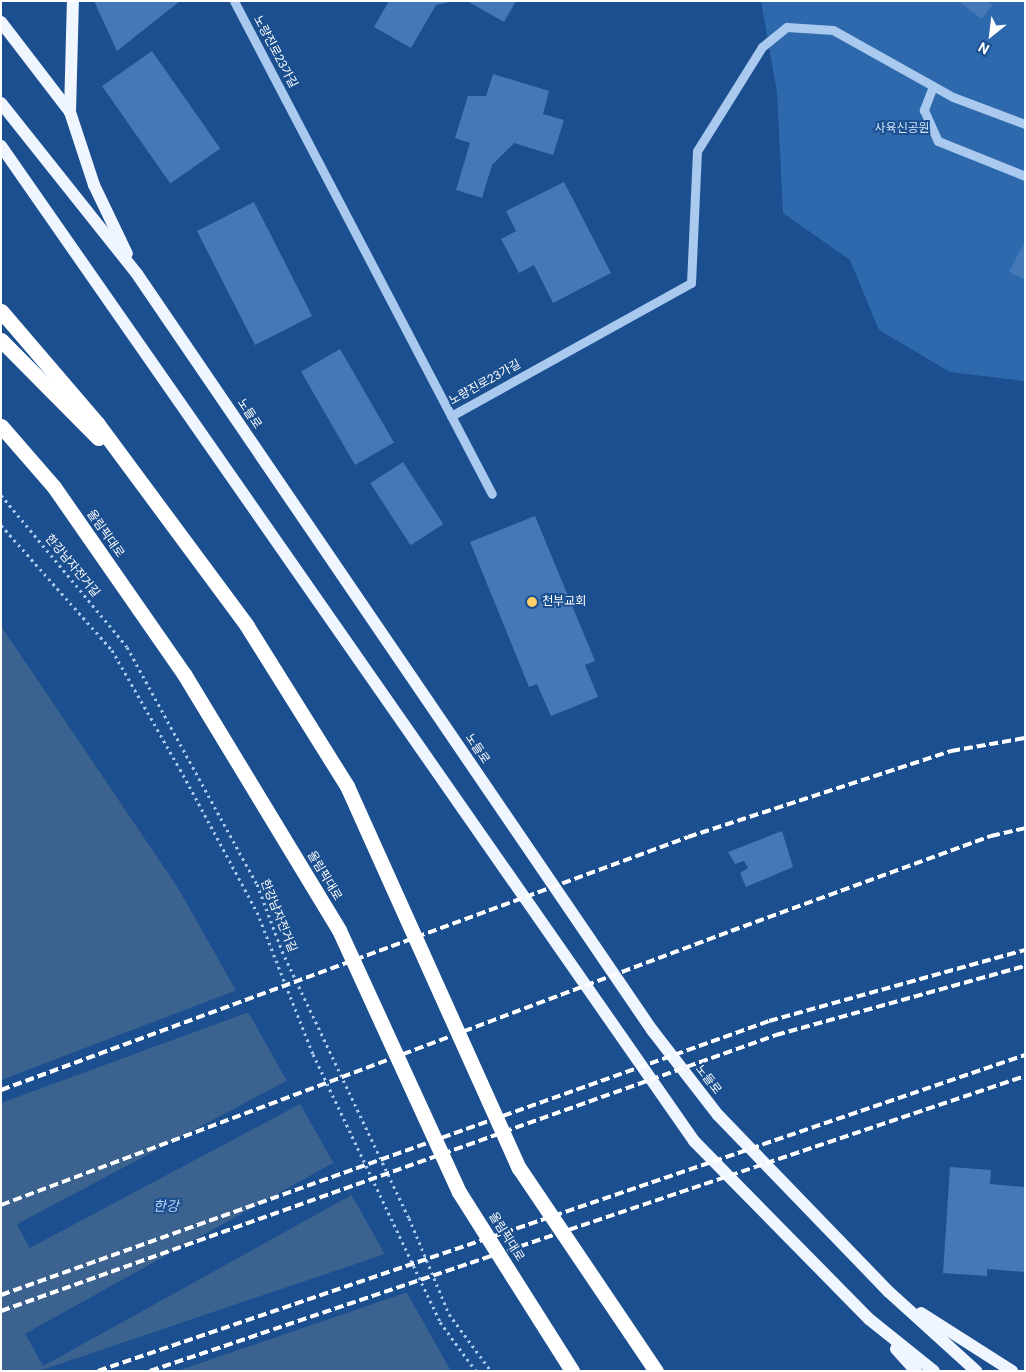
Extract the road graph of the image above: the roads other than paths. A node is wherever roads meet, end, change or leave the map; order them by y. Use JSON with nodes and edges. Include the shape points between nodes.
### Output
{"nodes":[{"id":1,"x":73,"y":1,"type":"edge"},
{"id":2,"x":234,"y":1,"type":"edge"},
{"id":3,"x":1,"y":22,"type":"edge"},
{"id":4,"x":933,"y":86,"type":"junction"},
{"id":5,"x":1,"y":103,"type":"edge"},
{"id":6,"x":70,"y":112,"type":"junction"},
{"id":7,"x":1025,"y":124,"type":"edge"},
{"id":8,"x":1,"y":146,"type":"edge"},
{"id":9,"x":1,"y":150,"type":"edge"},
{"id":10,"x":1025,"y":176,"type":"edge"},
{"id":11,"x":38,"y":194,"type":"junction"},
{"id":12,"x":137,"y":274,"type":"junction"},
{"id":13,"x":1,"y":311,"type":"edge"},
{"id":14,"x":1,"y":340,"type":"edge"},
{"id":15,"x":451,"y":416,"type":"junction"},
{"id":16,"x":1,"y":426,"type":"edge"},
{"id":17,"x":141,"y":482,"type":"junction"},
{"id":18,"x":492,"y":494,"type":"dead end"},
{"id":19,"x":889,"y":1292,"type":"junction"},
{"id":20,"x":869,"y":1319,"type":"junction"},
{"id":21,"x":656,"y":1370,"type":"edge"},
{"id":22,"x":572,"y":1371,"type":"edge"},
{"id":23,"x":916,"y":1371,"type":"edge"},
{"id":24,"x":934,"y":1371,"type":"edge"},
{"id":25,"x":976,"y":1371,"type":"edge"},
{"id":26,"x":1012,"y":1371,"type":"edge"}],
"edges":[{"from":1,"to":6,"type":"main road"},
{"from":2,"to":15,"type":"street","name":"노량진로23가길"},
{"from":3,"to":6,"type":"main road"},
{"from":4,"to":7,"type":"street"},
{"from":4,"to":10,"type":"street","via":[[924,110],[938,141]]},
{"from":4,"to":15,"type":"street","name":"노량진로23가길","via":[[833,30],[787,27],[762,47],[697,151],[691,283]]},
{"from":5,"to":12,"type":"main road","name":"노들로"},
{"from":6,"to":12,"type":"main road","via":[[94,185]]},
{"from":8,"to":11,"type":"main road"},
{"from":9,"to":11,"type":"main road"},
{"from":11,"to":20,"type":"main road","via":[[694,1141]]},
{"from":12,"to":19,"type":"main road","name":"노들로","via":[[652,1030],[718,1115]]},
{"from":13,"to":17,"type":"highway"},
{"from":14,"to":17,"type":"highway"},
{"from":15,"to":18,"type":"street"},
{"from":16,"to":22,"type":"highway","name":"올림픽대로","via":[[54,487],[184,674],[339,930],[460,1192]]},
{"from":17,"to":21,"type":"highway","via":[[247,626],[347,786],[519,1168]]},
{"from":19,"to":25,"type":"main road","name":"노들로"},
{"from":19,"to":26,"type":"main road"},
{"from":20,"to":23,"type":"main road"},
{"from":20,"to":24,"type":"main road"}]}
